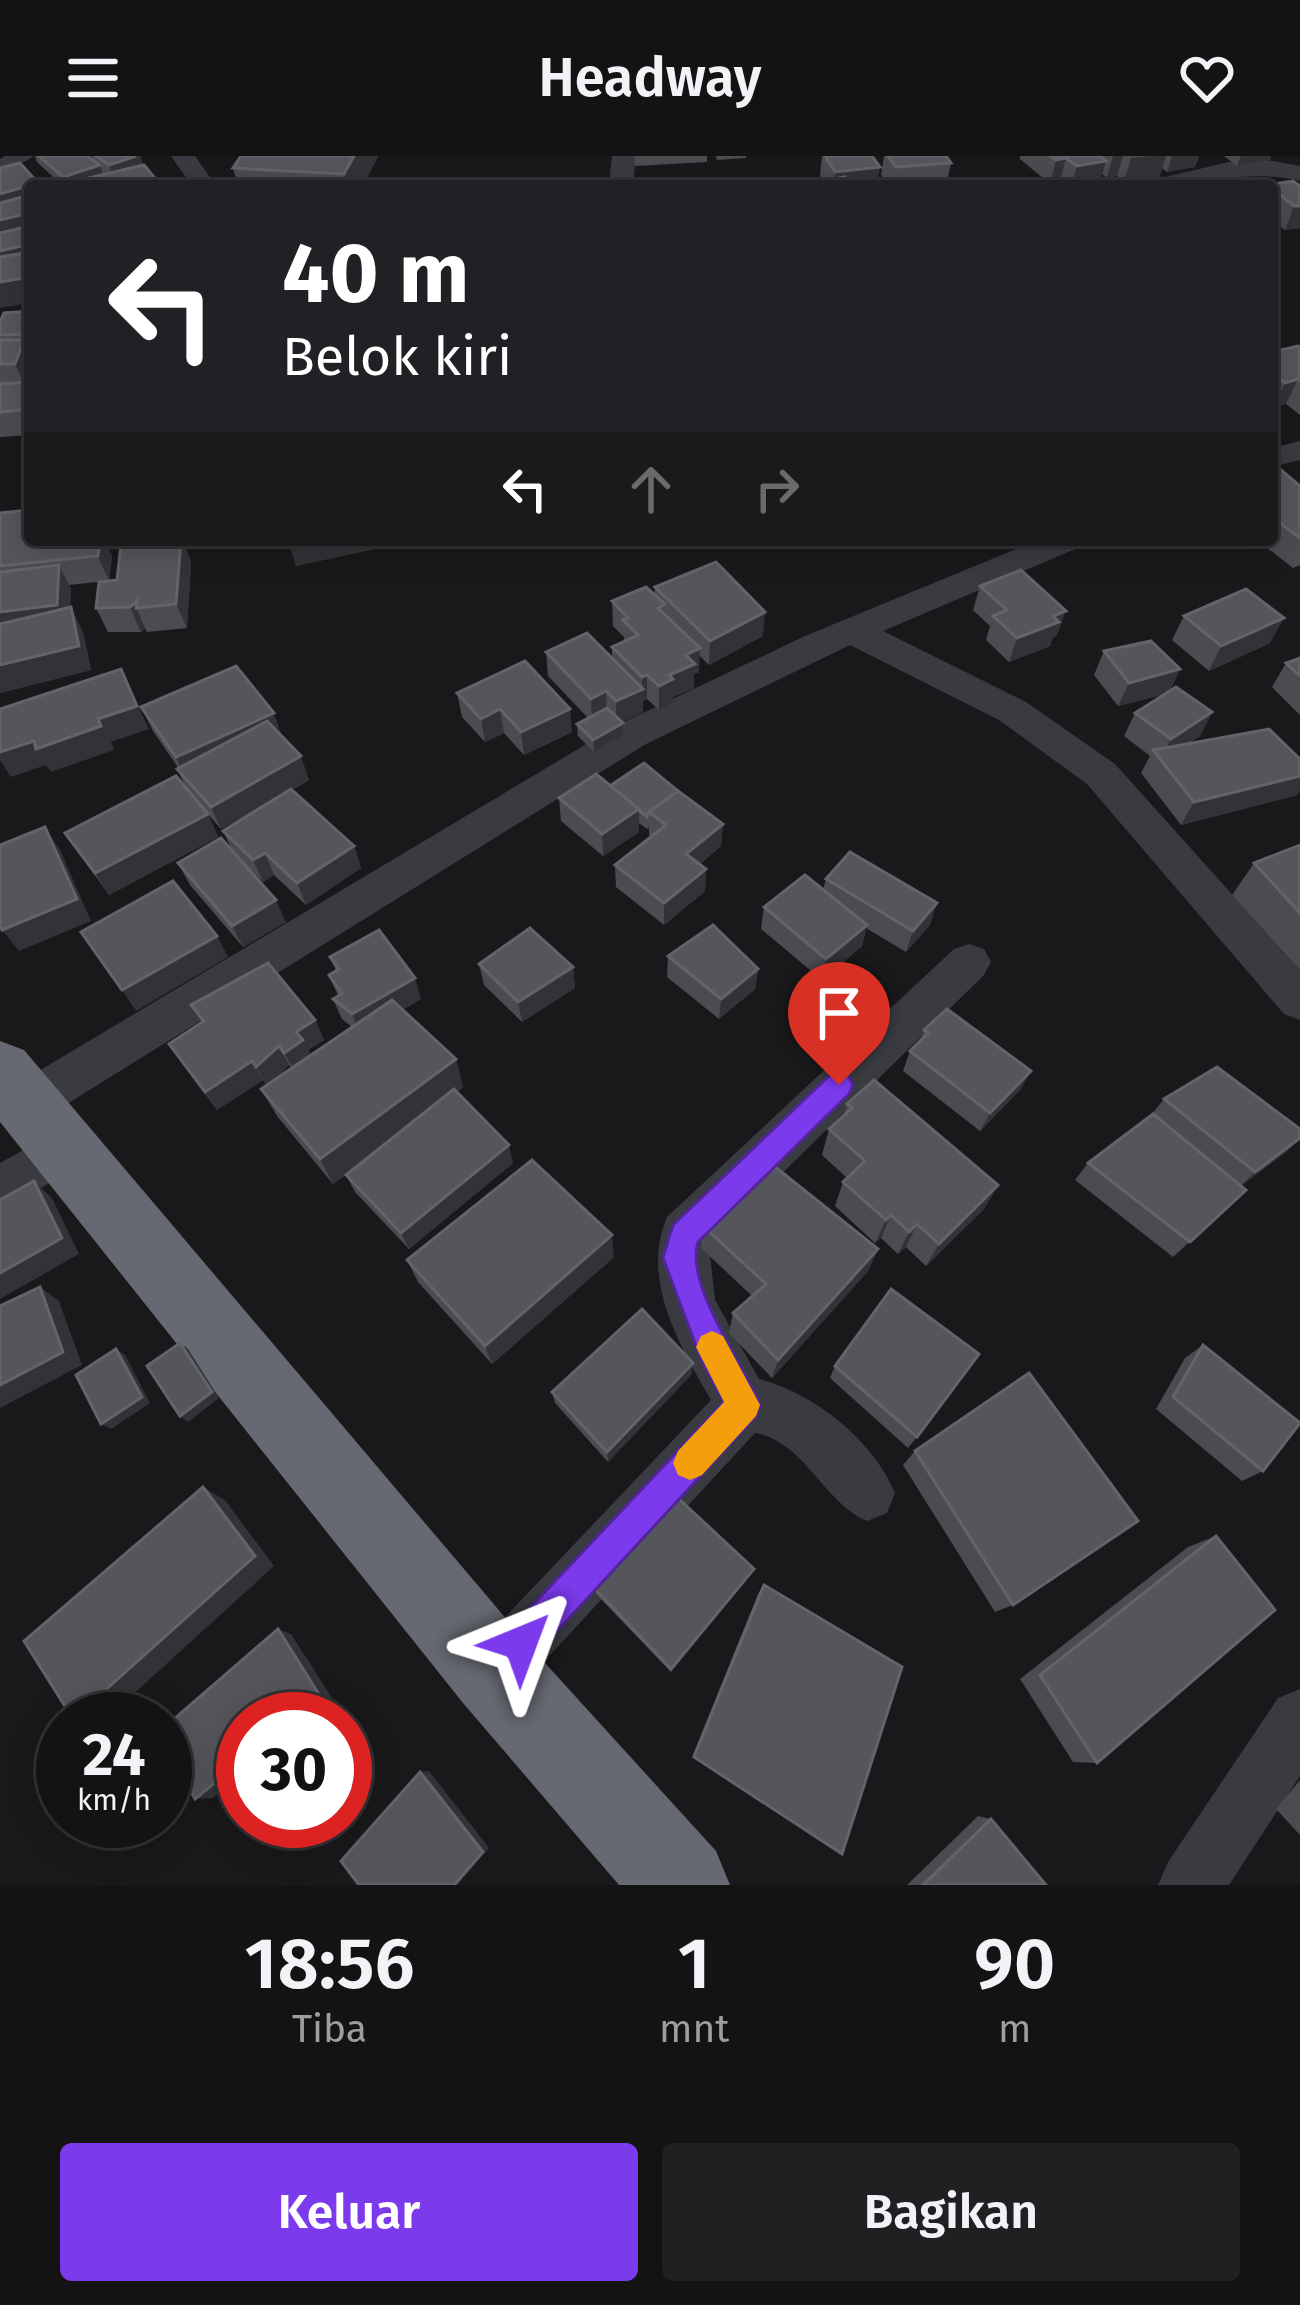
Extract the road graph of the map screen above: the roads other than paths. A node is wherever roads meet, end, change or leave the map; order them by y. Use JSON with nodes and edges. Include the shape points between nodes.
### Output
{"nodes":[{"id":1,"x":22,"y":156,"type":"edge"},
{"id":2,"x":216,"y":156,"type":"edge"},
{"id":3,"x":186,"y":159,"type":"edge"},
{"id":4,"x":0,"y":169,"type":"edge"},
{"id":5,"x":1300,"y":174,"type":"edge"},
{"id":6,"x":1190,"y":180,"type":"edge"},
{"id":7,"x":1054,"y":546,"type":"edge"},
{"id":8,"x":850,"y":631,"type":"junction"},
{"id":9,"x":969,"y":962,"type":"dead end"},
{"id":10,"x":1300,"y":1001,"type":"edge"},
{"id":11,"x":24,"y":1128,"type":"edge"},
{"id":12,"x":744,"y":1405,"type":"junction"},
{"id":13,"x":867,"y":1493,"type":"dead end"},
{"id":14,"x":494,"y":1672,"type":"junction"},
{"id":15,"x":1300,"y":1720,"type":"edge"},
{"id":16,"x":682,"y":1885,"type":"edge"},
{"id":17,"x":1191,"y":1885,"type":"edge"}],
"edges":[{"from":1,"to":4,"type":"street"},
{"from":2,"to":3,"type":"street"},
{"from":5,"to":6,"type":"street","via":[[1262,167]]},
{"from":7,"to":8,"type":"street"},
{"from":8,"to":10,"type":"street","via":[[958,679],[1075,752]]},
{"from":8,"to":11,"type":"street","via":[[578,764]]},
{"from":9,"to":12,"type":"street","via":[[685,1234],[678,1258],[688,1291]]},
{"from":11,"to":14,"type":"highway"},
{"from":12,"to":13,"type":"street","via":[[788,1413]]},
{"from":12,"to":14,"type":"street"},
{"from":14,"to":16,"type":"highway"},
{"from":15,"to":17,"type":"street"}]}
